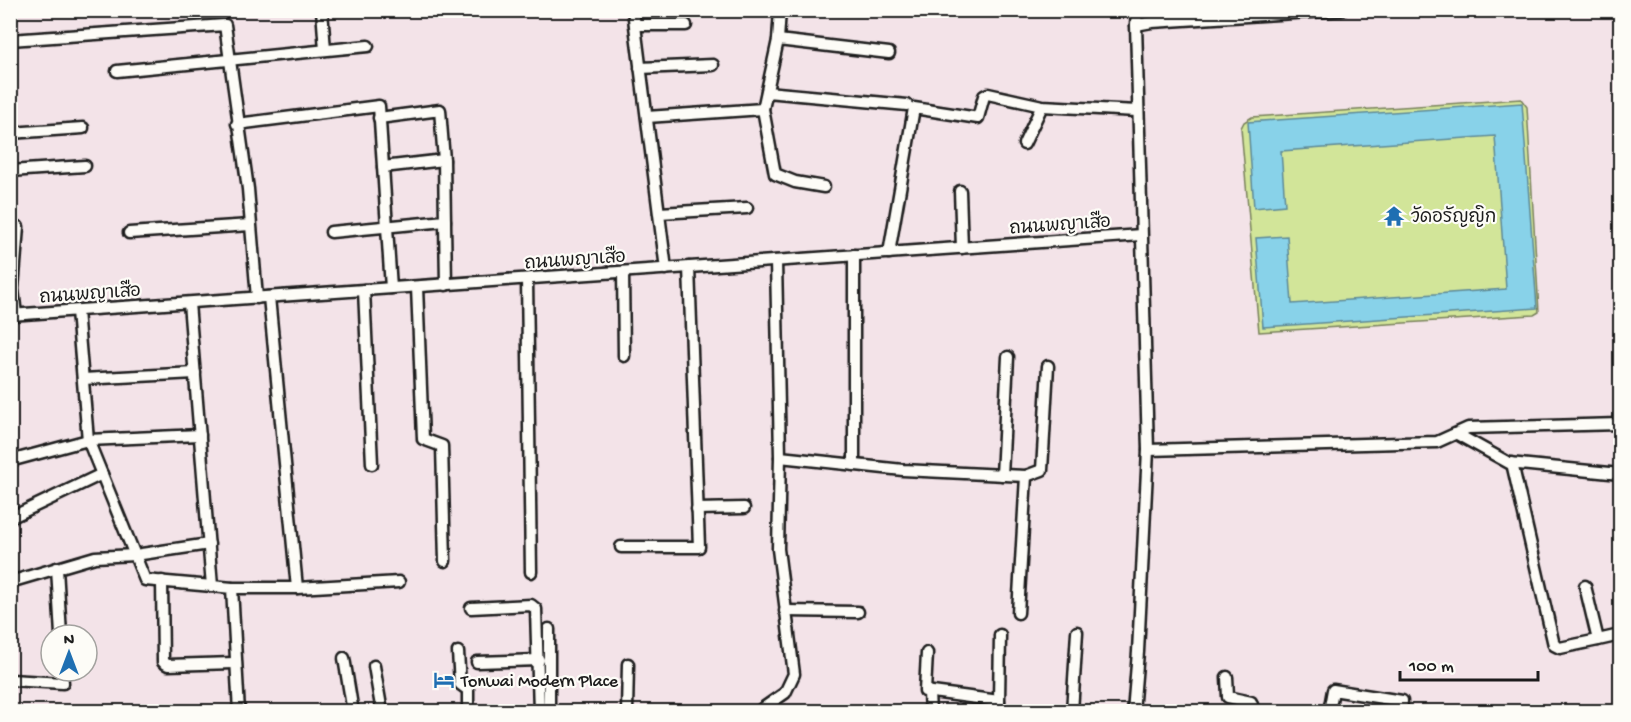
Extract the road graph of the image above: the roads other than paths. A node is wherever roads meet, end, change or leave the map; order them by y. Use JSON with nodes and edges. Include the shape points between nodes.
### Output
{"nodes":[{"id":1,"x":322,"y":10,"type":"edge"},
{"id":2,"x":633,"y":10,"type":"edge"},
{"id":3,"x":780,"y":10,"type":"edge"},
{"id":4,"x":1137,"y":10,"type":"edge"},
{"id":5,"x":1342,"y":10,"type":"edge"},
{"id":6,"x":1187,"y":15,"type":"edge"},
{"id":7,"x":634,"y":25,"type":"junction"},
{"id":8,"x":686,"y":25,"type":"dead end"},
{"id":9,"x":1136,"y":25,"type":"junction"},
{"id":10,"x":778,"y":39,"type":"junction"},
{"id":11,"x":10,"y":40,"type":"edge"},
{"id":12,"x":368,"y":46,"type":"dead end"},
{"id":13,"x":325,"y":50,"type":"junction"},
{"id":14,"x":889,"y":53,"type":"dead end"},
{"id":15,"x":229,"y":60,"type":"junction"},
{"id":16,"x":713,"y":65,"type":"dead end"},
{"id":17,"x":640,"y":68,"type":"junction"},
{"id":18,"x":117,"y":71,"type":"dead end"},
{"id":19,"x":767,"y":92,"type":"junction"},
{"id":20,"x":907,"y":105,"type":"dead end"},
{"id":21,"x":1042,"y":106,"type":"junction"},
{"id":22,"x":763,"y":109,"type":"junction"},
{"id":23,"x":1137,"y":111,"type":"junction"},
{"id":24,"x":646,"y":117,"type":"junction"},
{"id":25,"x":380,"y":118,"type":"junction"},
{"id":26,"x":237,"y":124,"type":"junction"},
{"id":27,"x":83,"y":128,"type":"dead end"},
{"id":28,"x":10,"y":133,"type":"edge"},
{"id":29,"x":1024,"y":144,"type":"dead end"},
{"id":30,"x":444,"y":160,"type":"junction"},
{"id":31,"x":85,"y":166,"type":"dead end"},
{"id":32,"x":383,"y":167,"type":"junction"},
{"id":33,"x":10,"y":171,"type":"edge"},
{"id":34,"x":824,"y":187,"type":"dead end"},
{"id":35,"x":960,"y":191,"type":"dead end"},
{"id":36,"x":747,"y":207,"type":"dead end"},
{"id":37,"x":659,"y":213,"type":"junction"},
{"id":38,"x":445,"y":221,"type":"junction"},
{"id":39,"x":250,"y":225,"type":"junction"},
{"id":40,"x":18,"y":227,"type":"dead end"},
{"id":41,"x":387,"y":227,"type":"junction"},
{"id":42,"x":330,"y":232,"type":"dead end"},
{"id":43,"x":129,"y":233,"type":"dead end"},
{"id":44,"x":1141,"y":235,"type":"junction"},
{"id":45,"x":962,"y":248,"type":"junction"},
{"id":46,"x":889,"y":253,"type":"junction"},
{"id":47,"x":854,"y":255,"type":"junction"},
{"id":48,"x":776,"y":261,"type":"junction"},
{"id":49,"x":689,"y":267,"type":"junction"},
{"id":50,"x":666,"y":269,"type":"junction"},
{"id":51,"x":623,"y":272,"type":"junction"},
{"id":52,"x":527,"y":279,"type":"junction"},
{"id":53,"x":446,"y":285,"type":"junction"},
{"id":54,"x":417,"y":287,"type":"junction"},
{"id":55,"x":391,"y":288,"type":"junction"},
{"id":56,"x":364,"y":290,"type":"junction"},
{"id":57,"x":269,"y":297,"type":"junction"},
{"id":58,"x":257,"y":298,"type":"junction"},
{"id":59,"x":189,"y":303,"type":"junction"},
{"id":60,"x":77,"y":311,"type":"junction"},
{"id":61,"x":13,"y":315,"type":"edge"},
{"id":62,"x":624,"y":356,"type":"dead end"},
{"id":63,"x":1008,"y":357,"type":"dead end"},
{"id":64,"x":1048,"y":366,"type":"dead end"},
{"id":65,"x":195,"y":373,"type":"junction"},
{"id":66,"x":83,"y":380,"type":"junction"},
{"id":67,"x":1620,"y":424,"type":"edge"},
{"id":68,"x":1457,"y":434,"type":"junction"},
{"id":69,"x":200,"y":435,"type":"junction"},
{"id":70,"x":88,"y":440,"type":"junction"},
{"id":71,"x":1148,"y":450,"type":"junction"},
{"id":72,"x":780,"y":457,"type":"junction"},
{"id":73,"x":10,"y":461,"type":"edge"},
{"id":74,"x":1512,"y":463,"type":"junction"},
{"id":75,"x":372,"y":464,"type":"dead end"},
{"id":76,"x":854,"y":465,"type":"junction"},
{"id":77,"x":102,"y":474,"type":"junction"},
{"id":78,"x":1620,"y":474,"type":"edge"},
{"id":79,"x":1002,"y":475,"type":"junction"},
{"id":80,"x":1026,"y":476,"type":"junction"},
{"id":81,"x":744,"y":508,"type":"dead end"},
{"id":82,"x":697,"y":509,"type":"junction"},
{"id":83,"x":10,"y":518,"type":"edge"},
{"id":84,"x":209,"y":544,"type":"junction"},
{"id":85,"x":621,"y":547,"type":"dead end"},
{"id":86,"x":135,"y":555,"type":"junction"},
{"id":87,"x":445,"y":561,"type":"dead end"},
{"id":88,"x":57,"y":568,"type":"junction"},
{"id":89,"x":531,"y":572,"type":"dead end"},
{"id":90,"x":162,"y":581,"type":"junction"},
{"id":91,"x":10,"y":582,"type":"edge"},
{"id":92,"x":399,"y":582,"type":"dead end"},
{"id":93,"x":212,"y":586,"type":"junction"},
{"id":94,"x":1585,"y":586,"type":"dead end"},
{"id":95,"x":232,"y":588,"type":"junction"},
{"id":96,"x":297,"y":588,"type":"junction"},
{"id":97,"x":471,"y":608,"type":"dead end"},
{"id":98,"x":785,"y":611,"type":"junction"},
{"id":99,"x":858,"y":612,"type":"dead end"},
{"id":100,"x":1018,"y":613,"type":"dead end"},
{"id":101,"x":60,"y":623,"type":"edge"},
{"id":102,"x":549,"y":629,"type":"dead end"},
{"id":103,"x":1077,"y":632,"type":"dead end"},
{"id":104,"x":1000,"y":635,"type":"dead end"},
{"id":105,"x":1620,"y":635,"type":"edge"},
{"id":106,"x":1598,"y":640,"type":"junction"},
{"id":107,"x":458,"y":652,"type":"dead end"},
{"id":108,"x":927,"y":653,"type":"dead end"},
{"id":109,"x":344,"y":658,"type":"dead end"},
{"id":110,"x":539,"y":660,"type":"junction"},
{"id":111,"x":477,"y":662,"type":"dead end"},
{"id":112,"x":234,"y":663,"type":"junction"},
{"id":113,"x":628,"y":664,"type":"dead end"},
{"id":114,"x":374,"y":666,"type":"dead end"},
{"id":115,"x":1227,"y":677,"type":"dead end"},
{"id":116,"x":10,"y":680,"type":"edge"},
{"id":117,"x":39,"y":682,"type":"edge"},
{"id":118,"x":929,"y":693,"type":"junction"},
{"id":119,"x":999,"y":706,"type":"edge"},
{"id":120,"x":239,"y":711,"type":"edge"},
{"id":121,"x":353,"y":711,"type":"edge"},
{"id":122,"x":382,"y":711,"type":"edge"},
{"id":123,"x":468,"y":711,"type":"edge"},
{"id":124,"x":539,"y":711,"type":"edge"},
{"id":125,"x":549,"y":711,"type":"edge"},
{"id":126,"x":627,"y":711,"type":"edge"},
{"id":127,"x":763,"y":711,"type":"edge"},
{"id":128,"x":930,"y":711,"type":"edge"},
{"id":129,"x":1072,"y":711,"type":"edge"},
{"id":130,"x":1132,"y":711,"type":"edge"},
{"id":131,"x":1254,"y":711,"type":"edge"},
{"id":132,"x":1329,"y":711,"type":"edge"},
{"id":133,"x":1401,"y":711,"type":"edge"}],
"edges":[{"from":1,"to":13,"type":"street"},
{"from":2,"to":7,"type":"street"},
{"from":3,"to":10,"type":"street"},
{"from":4,"to":9,"type":"street"},
{"from":5,"to":6,"type":"street"},
{"from":6,"to":9,"type":"street"},
{"from":7,"to":8,"type":"street"},
{"from":7,"to":17,"type":"street"},
{"from":9,"to":23,"type":"street"},
{"from":10,"to":14,"type":"street"},
{"from":10,"to":19,"type":"street"},
{"from":11,"to":15,"type":"street","via":[[225,25]]},
{"from":12,"to":13,"type":"street"},
{"from":13,"to":15,"type":"street"},
{"from":15,"to":18,"type":"street"},
{"from":15,"to":26,"type":"street"},
{"from":16,"to":17,"type":"street"},
{"from":17,"to":24,"type":"street"},
{"from":19,"to":20,"type":"street"},
{"from":19,"to":22,"type":"street"},
{"from":21,"to":23,"type":"street"},
{"from":21,"to":29,"type":"street"},
{"from":21,"to":46,"type":"street","via":[[988,94],[978,118],[914,108]]},
{"from":22,"to":24,"type":"street"},
{"from":22,"to":34,"type":"street","via":[[774,174]]},
{"from":23,"to":44,"type":"street"},
{"from":24,"to":37,"type":"street"},
{"from":25,"to":26,"type":"street","via":[[379,106]]},
{"from":25,"to":30,"type":"street","via":[[440,110]]},
{"from":25,"to":32,"type":"street"},
{"from":26,"to":39,"type":"street"},
{"from":27,"to":28,"type":"street"},
{"from":30,"to":32,"type":"street"},
{"from":30,"to":38,"type":"street"},
{"from":31,"to":33,"type":"street"},
{"from":32,"to":41,"type":"street"},
{"from":35,"to":45,"type":"street"},
{"from":36,"to":37,"type":"street"},
{"from":37,"to":50,"type":"street"},
{"from":38,"to":41,"type":"street"},
{"from":38,"to":53,"type":"street"},
{"from":39,"to":43,"type":"street"},
{"from":39,"to":58,"type":"street"},
{"from":40,"to":61,"type":"street"},
{"from":41,"to":42,"type":"street"},
{"from":41,"to":55,"type":"street"},
{"from":44,"to":45,"type":"street","name":"ถนนพญาเสือ"},
{"from":44,"to":71,"type":"street"},
{"from":45,"to":46,"type":"street","name":"ถนนพญาเสือ"},
{"from":46,"to":47,"type":"street","name":"ถนนพญาเสือ"},
{"from":47,"to":48,"type":"street","name":"ถนนพญาเสือ"},
{"from":47,"to":76,"type":"street"},
{"from":48,"to":49,"type":"street","name":"ถนนพญาเสือ"},
{"from":48,"to":72,"type":"street"},
{"from":49,"to":50,"type":"street","name":"ถนนพญาเสือ"},
{"from":49,"to":82,"type":"street"},
{"from":50,"to":51,"type":"street","name":"ถนนพญาเสือ"},
{"from":51,"to":52,"type":"street","name":"ถนนพญาเสือ"},
{"from":51,"to":62,"type":"street"},
{"from":52,"to":53,"type":"street","name":"ถนนพญาเสือ"},
{"from":52,"to":89,"type":"street"},
{"from":53,"to":54,"type":"street","name":"ถนนพญาเสือ"},
{"from":54,"to":55,"type":"street","name":"ถนนพญาเสือ"},
{"from":54,"to":87,"type":"street","via":[[423,439],[442,446]]},
{"from":55,"to":56,"type":"street","name":"ถนนพญาเสือ"},
{"from":56,"to":57,"type":"street","name":"ถนนพญาเสือ"},
{"from":56,"to":75,"type":"street"},
{"from":57,"to":58,"type":"street","name":"ถนนพญาเสือ"},
{"from":57,"to":96,"type":"street"},
{"from":58,"to":59,"type":"street","name":"ถนนพญาเสือ"},
{"from":59,"to":60,"type":"street","name":"ถนนพญาเสือ"},
{"from":59,"to":65,"type":"street"},
{"from":60,"to":61,"type":"street","name":"ถนนพญาเสือ"},
{"from":60,"to":66,"type":"street"},
{"from":63,"to":79,"type":"street"},
{"from":64,"to":80,"type":"street","via":[[1042,470]]},
{"from":65,"to":66,"type":"street"},
{"from":65,"to":69,"type":"street"},
{"from":66,"to":70,"type":"street"},
{"from":67,"to":68,"type":"street","via":[[1467,428]]},
{"from":68,"to":71,"type":"street","via":[[1437,442]]},
{"from":68,"to":74,"type":"street"},
{"from":69,"to":70,"type":"street"},
{"from":69,"to":84,"type":"street"},
{"from":70,"to":73,"type":"street"},
{"from":70,"to":77,"type":"street"},
{"from":71,"to":130,"type":"street"},
{"from":72,"to":76,"type":"street"},
{"from":72,"to":98,"type":"street","via":[[778,549]]},
{"from":74,"to":78,"type":"street"},
{"from":74,"to":106,"type":"street","via":[[1554,645],[1560,648]]},
{"from":76,"to":79,"type":"street"},
{"from":77,"to":83,"type":"street"},
{"from":77,"to":86,"type":"street"},
{"from":79,"to":80,"type":"street"},
{"from":80,"to":100,"type":"street"},
{"from":81,"to":82,"type":"street"},
{"from":82,"to":85,"type":"street","via":[[699,547]]},
{"from":84,"to":86,"type":"street"},
{"from":84,"to":93,"type":"street"},
{"from":86,"to":88,"type":"street","via":[[95,557]]},
{"from":86,"to":90,"type":"street","via":[[146,580]]},
{"from":88,"to":91,"type":"street"},
{"from":88,"to":101,"type":"street"},
{"from":90,"to":93,"type":"street"},
{"from":90,"to":112,"type":"street","via":[[163,662]]},
{"from":92,"to":96,"type":"street"},
{"from":93,"to":95,"type":"street"},
{"from":94,"to":106,"type":"street"},
{"from":95,"to":96,"type":"street"},
{"from":95,"to":112,"type":"street"},
{"from":97,"to":110,"type":"street","via":[[534,607]]},
{"from":98,"to":99,"type":"street"},
{"from":98,"to":127,"type":"street","via":[[794,675],[785,693]]},
{"from":102,"to":125,"type":"street"},
{"from":103,"to":129,"type":"street"},
{"from":104,"to":119,"type":"street"},
{"from":105,"to":106,"type":"street"},
{"from":107,"to":123,"type":"street","via":[[460,684],[468,690]]},
{"from":108,"to":118,"type":"street","via":[[924,687]]},
{"from":109,"to":121,"type":"street"},
{"from":110,"to":111,"type":"street"},
{"from":110,"to":124,"type":"street"},
{"from":112,"to":120,"type":"street"},
{"from":113,"to":126,"type":"street"},
{"from":114,"to":122,"type":"street"},
{"from":115,"to":131,"type":"street","via":[[1228,697],[1251,702]]},
{"from":116,"to":117,"type":"street"},
{"from":118,"to":119,"type":"street"},
{"from":118,"to":128,"type":"street"},
{"from":132,"to":133,"type":"street","via":[[1333,690],[1402,701]]}]}
